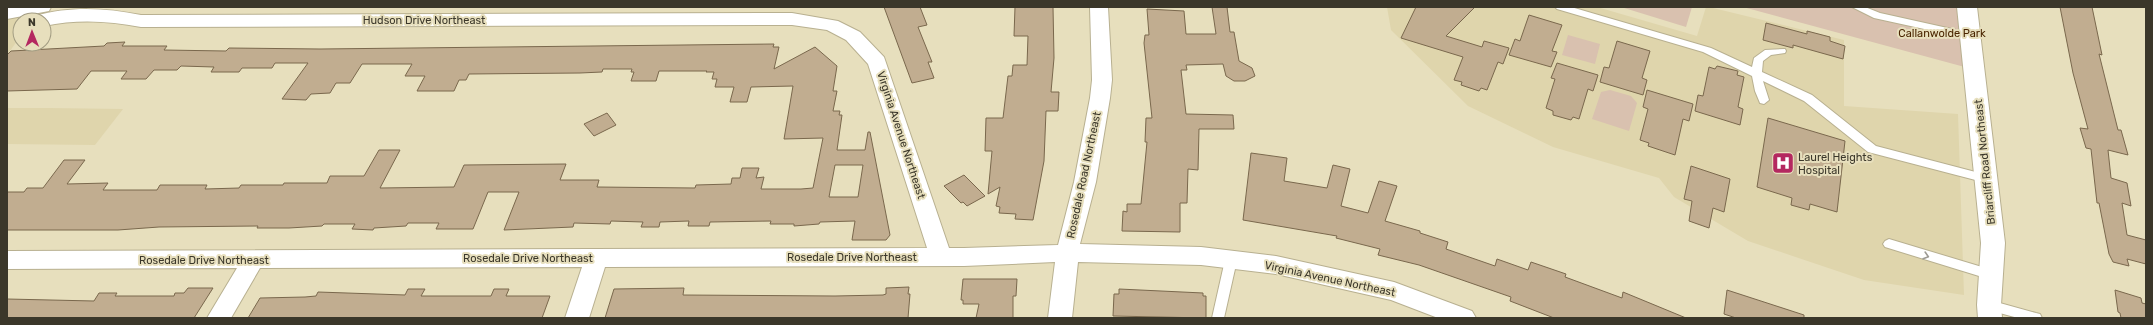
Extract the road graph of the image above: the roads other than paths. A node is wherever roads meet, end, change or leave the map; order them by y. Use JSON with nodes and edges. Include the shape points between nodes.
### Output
{"nodes":[{"id":1,"x":42,"y":7,"type":"edge"},
{"id":2,"x":1099,"y":7,"type":"edge"},
{"id":3,"x":1560,"y":7,"type":"edge"},
{"id":4,"x":1857,"y":7,"type":"edge"},
{"id":5,"x":1967,"y":7,"type":"edge"},
{"id":6,"x":75,"y":11,"type":"edge"},
{"id":7,"x":111,"y":11,"type":"edge"},
{"id":8,"x":7,"y":13,"type":"edge"},
{"id":9,"x":810,"y":14,"type":"edge"},
{"id":10,"x":52,"y":17,"type":"edge"},
{"id":11,"x":1970,"y":36,"type":"junction"},
{"id":12,"x":1781,"y":51,"type":"dead end"},
{"id":13,"x":1757,"y":75,"type":"junction"},
{"id":14,"x":1764,"y":100,"type":"dead end"},
{"id":15,"x":1987,"y":179,"type":"junction"},
{"id":16,"x":1889,"y":244,"type":"dead end"},
{"id":17,"x":1058,"y":254,"type":"junction"},
{"id":18,"x":940,"y":257,"type":"junction"},
{"id":19,"x":596,"y":258,"type":"junction"},
{"id":20,"x":254,"y":259,"type":"junction"},
{"id":21,"x":7,"y":260,"type":"edge"},
{"id":22,"x":1231,"y":260,"type":"junction"},
{"id":23,"x":1992,"y":275,"type":"junction"},
{"id":24,"x":1990,"y":311,"type":"edge"},
{"id":25,"x":219,"y":318,"type":"edge"},
{"id":26,"x":577,"y":318,"type":"edge"},
{"id":27,"x":1060,"y":318,"type":"edge"},
{"id":28,"x":1218,"y":318,"type":"edge"},
{"id":29,"x":1464,"y":318,"type":"edge"},
{"id":30,"x":2036,"y":318,"type":"edge"}],
"edges":[{"from":1,"to":8,"type":"street"},
{"from":2,"to":17,"type":"street","name":"Rosedale Road Northeast","via":[[1102,80],[1100,98],[1085,182],[1070,235]]},
{"from":3,"to":13,"type":"lane","via":[[1708,47]]},
{"from":4,"to":11,"type":"lane","via":[[1877,16]]},
{"from":5,"to":11,"type":"main road","name":"Briarcliff Road Northeast"},
{"from":6,"to":7,"type":"street","name":"Hudson Drive Northeast"},
{"from":6,"to":10,"type":"street","name":"Hudson Drive Northeast"},
{"from":7,"to":9,"type":"street","name":"Hudson Drive Northeast","via":[[140,21]]},
{"from":9,"to":18,"type":"street","name":"Virginia Avenue Northeast","via":[[853,36],[877,62]]},
{"from":11,"to":15,"type":"main road","name":"Briarcliff Road Northeast"},
{"from":12,"to":13,"type":"lane","via":[[1768,52],[1758,60]]},
{"from":13,"to":14,"type":"lane","via":[[1759,92]]},
{"from":13,"to":15,"type":"lane","via":[[1808,98],[1872,149]]},
{"from":15,"to":23,"type":"main road","name":"Briarcliff Road Northeast","via":[[1993,243]]},
{"from":16,"to":23,"type":"lane","one_way":true},
{"from":17,"to":18,"type":"street","name":"Rosedale Drive Northeast"},
{"from":17,"to":22,"type":"street","name":"Virginia Avenue Northeast","via":[[1201,256]]},
{"from":17,"to":27,"type":"street","name":"Rosedale Road Northeast"},
{"from":18,"to":19,"type":"street","name":"Rosedale Drive Northeast"},
{"from":19,"to":20,"type":"street","name":"Rosedale Drive Northeast"},
{"from":19,"to":26,"type":"street"},
{"from":20,"to":21,"type":"street","name":"Rosedale Drive Northeast"},
{"from":20,"to":25,"type":"street"},
{"from":22,"to":28,"type":"lane"},
{"from":22,"to":29,"type":"street","name":"Virginia Avenue Northeast","via":[[1276,265],[1394,292]]},
{"from":23,"to":24,"type":"main road","name":"Briarcliff Road Northeast"},
{"from":24,"to":30,"type":"lane"}]}
